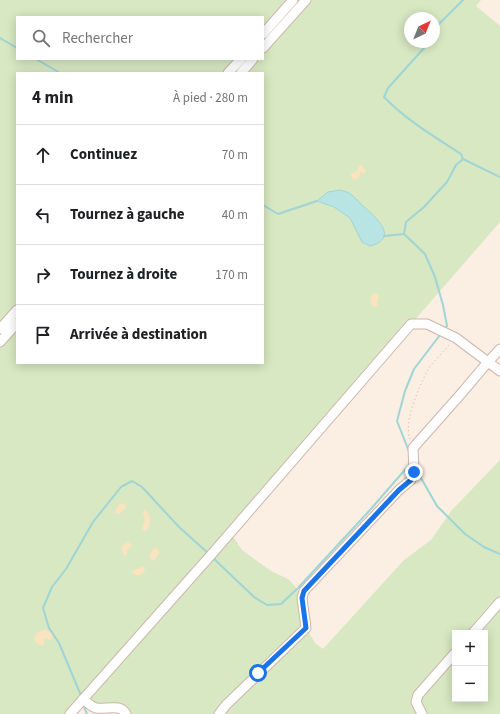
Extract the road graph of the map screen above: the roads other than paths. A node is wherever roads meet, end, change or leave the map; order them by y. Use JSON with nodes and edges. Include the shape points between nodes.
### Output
{"nodes":[{"id":1,"x":293,"y":0,"type":"edge"},
{"id":2,"x":306,"y":0,"type":"edge"},
{"id":3,"x":264,"y":33,"type":"edge"},
{"id":4,"x":264,"y":47,"type":"edge"},
{"id":5,"x":240,"y":60,"type":"edge"},
{"id":6,"x":252,"y":60,"type":"edge"},
{"id":7,"x":229,"y":72,"type":"edge"},
{"id":8,"x":242,"y":72,"type":"edge"},
{"id":9,"x":16,"y":311,"type":"edge"},
{"id":10,"x":16,"y":324,"type":"edge"},
{"id":11,"x":0,"y":330,"type":"edge"},
{"id":12,"x":0,"y":342,"type":"edge"},
{"id":13,"x":500,"y":349,"type":"edge"},
{"id":14,"x":488,"y":362,"type":"junction"},
{"id":15,"x":500,"y":371,"type":"edge"},
{"id":16,"x":500,"y":602,"type":"edge"},
{"id":17,"x":475,"y":630,"type":"edge"},
{"id":18,"x":452,"y":656,"type":"edge"},
{"id":19,"x":83,"y":699,"type":"junction"},
{"id":20,"x":70,"y":714,"type":"edge"},
{"id":21,"x":126,"y":714,"type":"edge"},
{"id":22,"x":219,"y":714,"type":"edge"},
{"id":23,"x":422,"y":714,"type":"edge"}],
"edges":[{"from":1,"to":3,"type":"lane"},
{"from":2,"to":4,"type":"lane"},
{"from":5,"to":7,"type":"lane"},
{"from":6,"to":8,"type":"lane"},
{"from":9,"to":11,"type":"lane"},
{"from":10,"to":12,"type":"lane"},
{"from":13,"to":14,"type":"lane"},
{"from":14,"to":15,"type":"lane"},
{"from":14,"to":19,"type":"lane","via":[[456,338],[427,324],[412,324]]},
{"from":14,"to":22,"type":"lane","via":[[413,448],[414,472],[411,480],[304,591],[302,598],[306,628]]},
{"from":16,"to":17,"type":"lane"},
{"from":18,"to":23,"type":"lane","via":[[418,695],[416,702]]},
{"from":19,"to":20,"type":"lane"},
{"from":19,"to":21,"type":"lane","via":[[95,708],[118,708]]}]}
